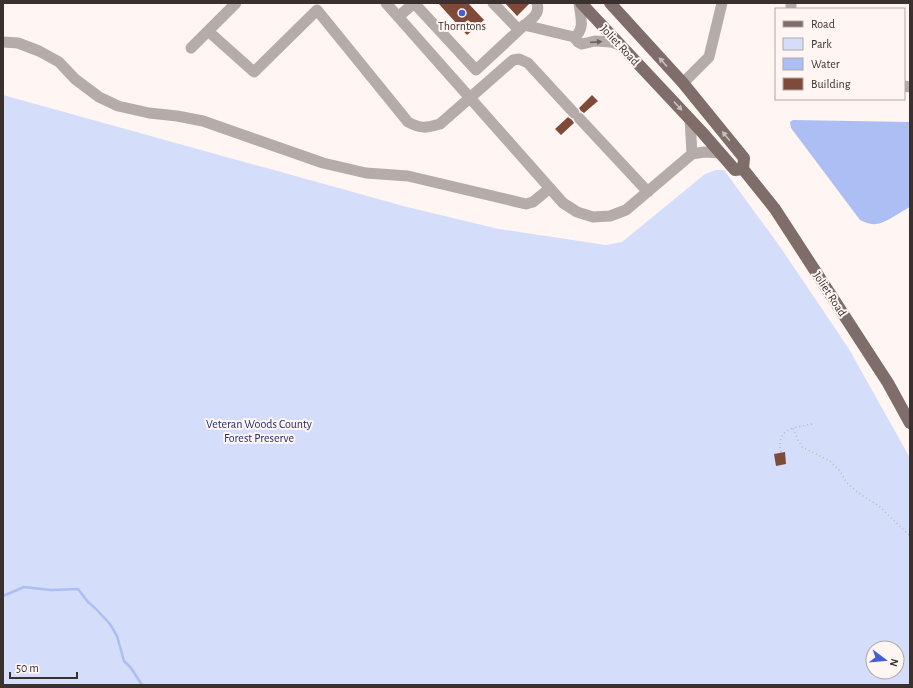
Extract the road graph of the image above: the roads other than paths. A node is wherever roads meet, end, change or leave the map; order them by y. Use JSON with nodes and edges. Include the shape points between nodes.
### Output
{"nodes":[{"id":1,"x":236,"y":3,"type":"edge"},
{"id":2,"x":386,"y":3,"type":"edge"},
{"id":3,"x":414,"y":3,"type":"edge"},
{"id":4,"x":493,"y":3,"type":"edge"},
{"id":5,"x":537,"y":3,"type":"edge"},
{"id":6,"x":580,"y":3,"type":"edge"},
{"id":7,"x":610,"y":3,"type":"edge"},
{"id":8,"x":722,"y":3,"type":"edge"},
{"id":9,"x":398,"y":17,"type":"junction"},
{"id":10,"x":521,"y":28,"type":"junction"},
{"id":11,"x":208,"y":31,"type":"junction"},
{"id":12,"x":574,"y":37,"type":"junction"},
{"id":13,"x":3,"y":42,"type":"edge"},
{"id":14,"x":620,"y":45,"type":"junction"},
{"id":15,"x":191,"y":48,"type":"dead end"},
{"id":16,"x":683,"y":83,"type":"junction"},
{"id":17,"x":469,"y":97,"type":"junction"},
{"id":18,"x":690,"y":119,"type":"junction"},
{"id":19,"x":720,"y":153,"type":"junction"},
{"id":20,"x":692,"y":154,"type":"junction"},
{"id":21,"x":743,"y":169,"type":"junction"},
{"id":22,"x":550,"y":188,"type":"junction"},
{"id":23,"x":648,"y":192,"type":"junction"},
{"id":24,"x":910,"y":423,"type":"edge"}],
"edges":[{"from":1,"to":11,"type":"lane"},
{"from":2,"to":9,"type":"lane"},
{"from":3,"to":9,"type":"lane"},
{"from":3,"to":10,"type":"lane","via":[[476,70]]},
{"from":4,"to":10,"type":"lane"},
{"from":5,"to":10,"type":"lane","via":[[537,14]]},
{"from":6,"to":12,"type":"lane","via":[[582,26],[578,35]]},
{"from":6,"to":14,"type":"main road","name":"Joliet Road"},
{"from":16,"to":7,"type":"main road","name":"Joliet Road","one_way":true},
{"from":8,"to":16,"type":"lane","via":[[709,57]]},
{"from":9,"to":17,"type":"lane"},
{"from":10,"to":12,"type":"lane"},
{"from":11,"to":15,"type":"lane"},
{"from":11,"to":17,"type":"lane","via":[[254,72],[317,10],[408,122],[417,127],[427,128],[440,124]]},
{"from":12,"to":14,"type":"lane","one_way":true,"via":[[582,44],[595,41]]},
{"from":13,"to":22,"type":"lane","via":[[18,43],[59,62],[75,79],[99,97],[118,106],[203,121],[323,163],[366,173],[408,176],[526,204],[533,202]]},
{"from":14,"to":18,"type":"main road","name":"Joliet Road","one_way":true},
{"from":21,"to":16,"type":"main road","name":"Joliet Road","one_way":true,"via":[[744,158]]},
{"from":17,"to":22,"type":"lane"},
{"from":17,"to":23,"type":"lane","via":[[513,60],[519,59],[528,63]]},
{"from":18,"to":19,"type":"main road","name":"Joliet Road"},
{"from":18,"to":20,"type":"lane"},
{"from":19,"to":20,"type":"lane"},
{"from":19,"to":21,"type":"main road","name":"Joliet Road","via":[[735,170]]},
{"from":20,"to":23,"type":"lane"},
{"from":21,"to":24,"type":"main road","name":"Joliet Road","via":[[775,210],[888,383]]},
{"from":22,"to":23,"type":"lane","via":[[563,203],[577,212],[593,217],[610,216],[626,210]]}]}
